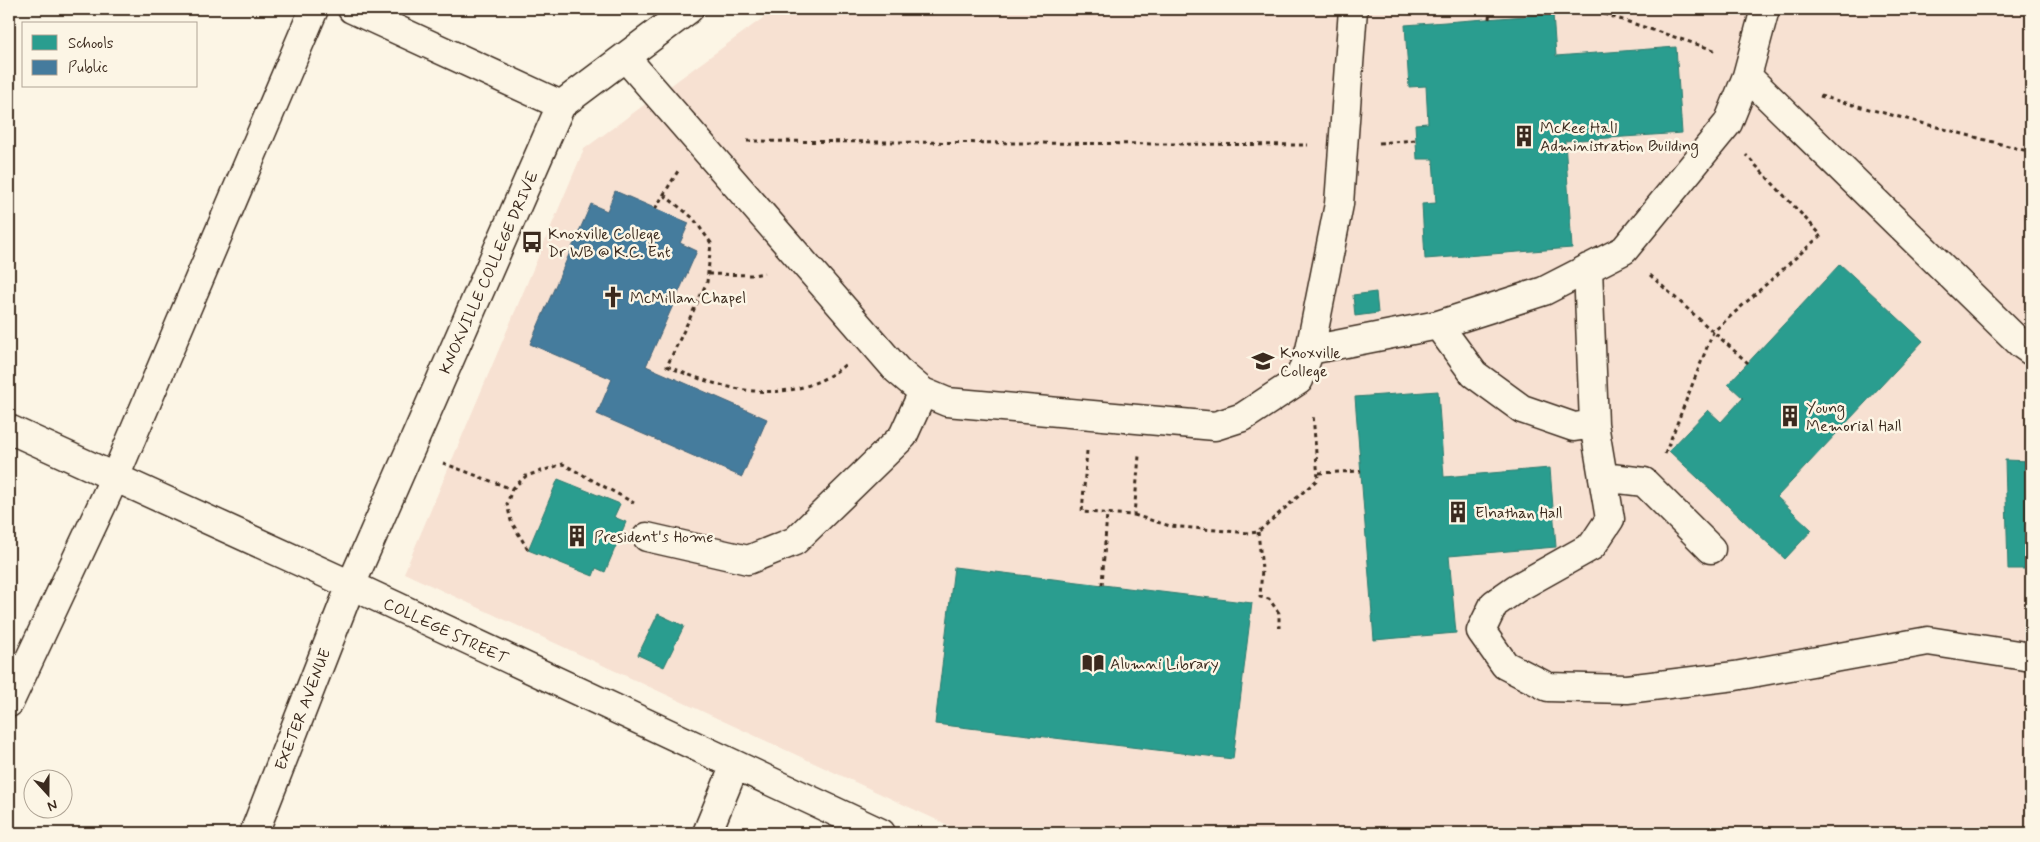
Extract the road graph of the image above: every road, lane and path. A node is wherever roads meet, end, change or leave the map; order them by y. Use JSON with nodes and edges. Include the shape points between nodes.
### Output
{"nodes":[{"id":1,"x":314,"y":9,"type":"edge"},
{"id":2,"x":352,"y":9,"type":"edge"},
{"id":3,"x":690,"y":9,"type":"edge"},
{"id":4,"x":1353,"y":9,"type":"edge"},
{"id":5,"x":1490,"y":9,"type":"edge"},
{"id":6,"x":1589,"y":9,"type":"edge"},
{"id":7,"x":1765,"y":9,"type":"edge"},
{"id":8,"x":1490,"y":19,"type":"dead end"},
{"id":9,"x":625,"y":57,"type":"junction"},
{"id":10,"x":1747,"y":76,"type":"junction"},
{"id":11,"x":1813,"y":94,"type":"dead end"},
{"id":12,"x":561,"y":105,"type":"junction"},
{"id":13,"x":1722,"y":130,"type":"junction"},
{"id":14,"x":697,"y":140,"type":"junction"},
{"id":15,"x":1416,"y":140,"type":"dead end"},
{"id":16,"x":1343,"y":146,"type":"junction"},
{"id":17,"x":2031,"y":152,"type":"edge"},
{"id":18,"x":664,"y":194,"type":"dead end"},
{"id":19,"x":1624,"y":250,"type":"junction"},
{"id":20,"x":806,"y":265,"type":"junction"},
{"id":21,"x":1588,"y":268,"type":"junction"},
{"id":22,"x":708,"y":274,"type":"junction"},
{"id":23,"x":1438,"y":325,"type":"junction"},
{"id":24,"x":1713,"y":332,"type":"junction"},
{"id":25,"x":872,"y":342,"type":"junction"},
{"id":26,"x":1310,"y":350,"type":"junction"},
{"id":27,"x":2031,"y":350,"type":"edge"},
{"id":28,"x":1748,"y":363,"type":"dead end"},
{"id":29,"x":1299,"y":380,"type":"junction"},
{"id":30,"x":923,"y":392,"type":"junction"},
{"id":31,"x":1090,"y":415,"type":"junction"},
{"id":32,"x":1143,"y":419,"type":"junction"},
{"id":33,"x":1594,"y":424,"type":"junction"},
{"id":34,"x":9,"y":429,"type":"edge"},
{"id":35,"x":410,"y":450,"type":"junction"},
{"id":36,"x":1360,"y":471,"type":"dead end"},
{"id":37,"x":1318,"y":473,"type":"junction"},
{"id":38,"x":115,"y":477,"type":"junction"},
{"id":39,"x":1603,"y":477,"type":"junction"},
{"id":40,"x":512,"y":489,"type":"junction"},
{"id":41,"x":1652,"y":490,"type":"junction"},
{"id":42,"x":1107,"y":513,"type":"junction"},
{"id":43,"x":1134,"y":515,"type":"junction"},
{"id":44,"x":1258,"y":532,"type":"junction"},
{"id":45,"x":647,"y":537,"type":"joint"},
{"id":46,"x":1711,"y":549,"type":"dead end"},
{"id":47,"x":528,"y":550,"type":"dead end"},
{"id":48,"x":351,"y":585,"type":"junction"},
{"id":49,"x":1102,"y":585,"type":"dead end"},
{"id":50,"x":1279,"y":628,"type":"dead end"},
{"id":51,"x":2031,"y":656,"type":"edge"},
{"id":52,"x":9,"y":703,"type":"edge"},
{"id":53,"x":735,"y":764,"type":"junction"},
{"id":54,"x":254,"y":833,"type":"edge"},
{"id":55,"x":707,"y":833,"type":"edge"},
{"id":56,"x":882,"y":833,"type":"edge"}],
"edges":[{"from":1,"to":38,"type":"street"},
{"from":2,"to":12,"type":"street"},
{"from":3,"to":9,"type":"street","name":"KNOXVILLE COLLEGE DRIVE"},
{"from":4,"to":16,"type":"street"},
{"from":5,"to":8,"type":"path"},
{"from":6,"to":10,"type":"path","via":[[1727,54]]},
{"from":7,"to":10,"type":"street"},
{"from":9,"to":12,"type":"street","name":"KNOXVILLE COLLEGE DRIVE"},
{"from":9,"to":14,"type":"street"},
{"from":10,"to":13,"type":"street","via":[[1728,123]]},
{"from":10,"to":27,"type":"street","via":[[2021,344]]},
{"from":11,"to":17,"type":"path"},
{"from":12,"to":35,"type":"street","name":"KNOXVILLE COLLEGE DRIVE"},
{"from":13,"to":19,"type":"street"},
{"from":13,"to":24,"type":"path","via":[[1821,235]]},
{"from":14,"to":16,"type":"path"},
{"from":14,"to":20,"type":"street"},
{"from":15,"to":16,"type":"path"},
{"from":16,"to":26,"type":"street","via":[[1338,204]]},
{"from":18,"to":22,"type":"path","via":[[694,218],[711,243]]},
{"from":19,"to":21,"type":"street"},
{"from":19,"to":24,"type":"path"},
{"from":20,"to":22,"type":"path","via":[[753,275]]},
{"from":20,"to":25,"type":"street"},
{"from":21,"to":23,"type":"street","via":[[1544,291]]},
{"from":21,"to":33,"type":"street"},
{"from":22,"to":25,"type":"path","via":[[667,366],[702,381],[766,393],[800,389],[838,370]]},
{"from":23,"to":26,"type":"street"},
{"from":23,"to":33,"type":"street","via":[[1474,374],[1522,410],[1574,427]]},
{"from":24,"to":28,"type":"path"},
{"from":24,"to":41,"type":"path"},
{"from":25,"to":30,"type":"street","via":[[896,370]]},
{"from":26,"to":29,"type":"street"},
{"from":29,"to":32,"type":"street","via":[[1243,417],[1215,426]]},
{"from":29,"to":37,"type":"path","via":[[1312,396]]},
{"from":30,"to":31,"type":"street","via":[[947,402]]},
{"from":30,"to":45,"type":"street","via":[[903,436],[795,541],[748,560]]},
{"from":31,"to":32,"type":"street"},
{"from":31,"to":42,"type":"path","via":[[1082,512]]},
{"from":32,"to":43,"type":"path"},
{"from":33,"to":39,"type":"street"},
{"from":34,"to":38,"type":"street","name":"COLLEGE STREET"},
{"from":35,"to":40,"type":"path"},
{"from":35,"to":48,"type":"street","name":"KNOXVILLE COLLEGE DRIVE"},
{"from":36,"to":37,"type":"path"},
{"from":37,"to":44,"type":"path","via":[[1318,479]]},
{"from":38,"to":48,"type":"street","name":"COLLEGE STREET"},
{"from":38,"to":52,"type":"street"},
{"from":39,"to":41,"type":"street","via":[[1644,482]]},
{"from":39,"to":51,"type":"street","via":[[1610,519],[1592,546],[1494,604],[1481,631],[1504,665],[1548,687],[1626,689],[1735,676],[1928,641]]},
{"from":40,"to":45,"type":"path","via":[[526,476],[563,464],[654,514]]},
{"from":40,"to":47,"type":"path","via":[[507,504],[511,520]]},
{"from":41,"to":46,"type":"street"},
{"from":42,"to":43,"type":"path"},
{"from":42,"to":49,"type":"path"},
{"from":43,"to":44,"type":"path","via":[[1170,526]]},
{"from":44,"to":50,"type":"path","via":[[1262,569],[1260,597],[1270,599],[1279,613]]},
{"from":48,"to":53,"type":"street","name":"COLLEGE STREET"},
{"from":48,"to":54,"type":"street","name":"EXETER AVENUE"},
{"from":53,"to":55,"type":"street"},
{"from":53,"to":56,"type":"street","name":"COLLEGE STREET"}]}
